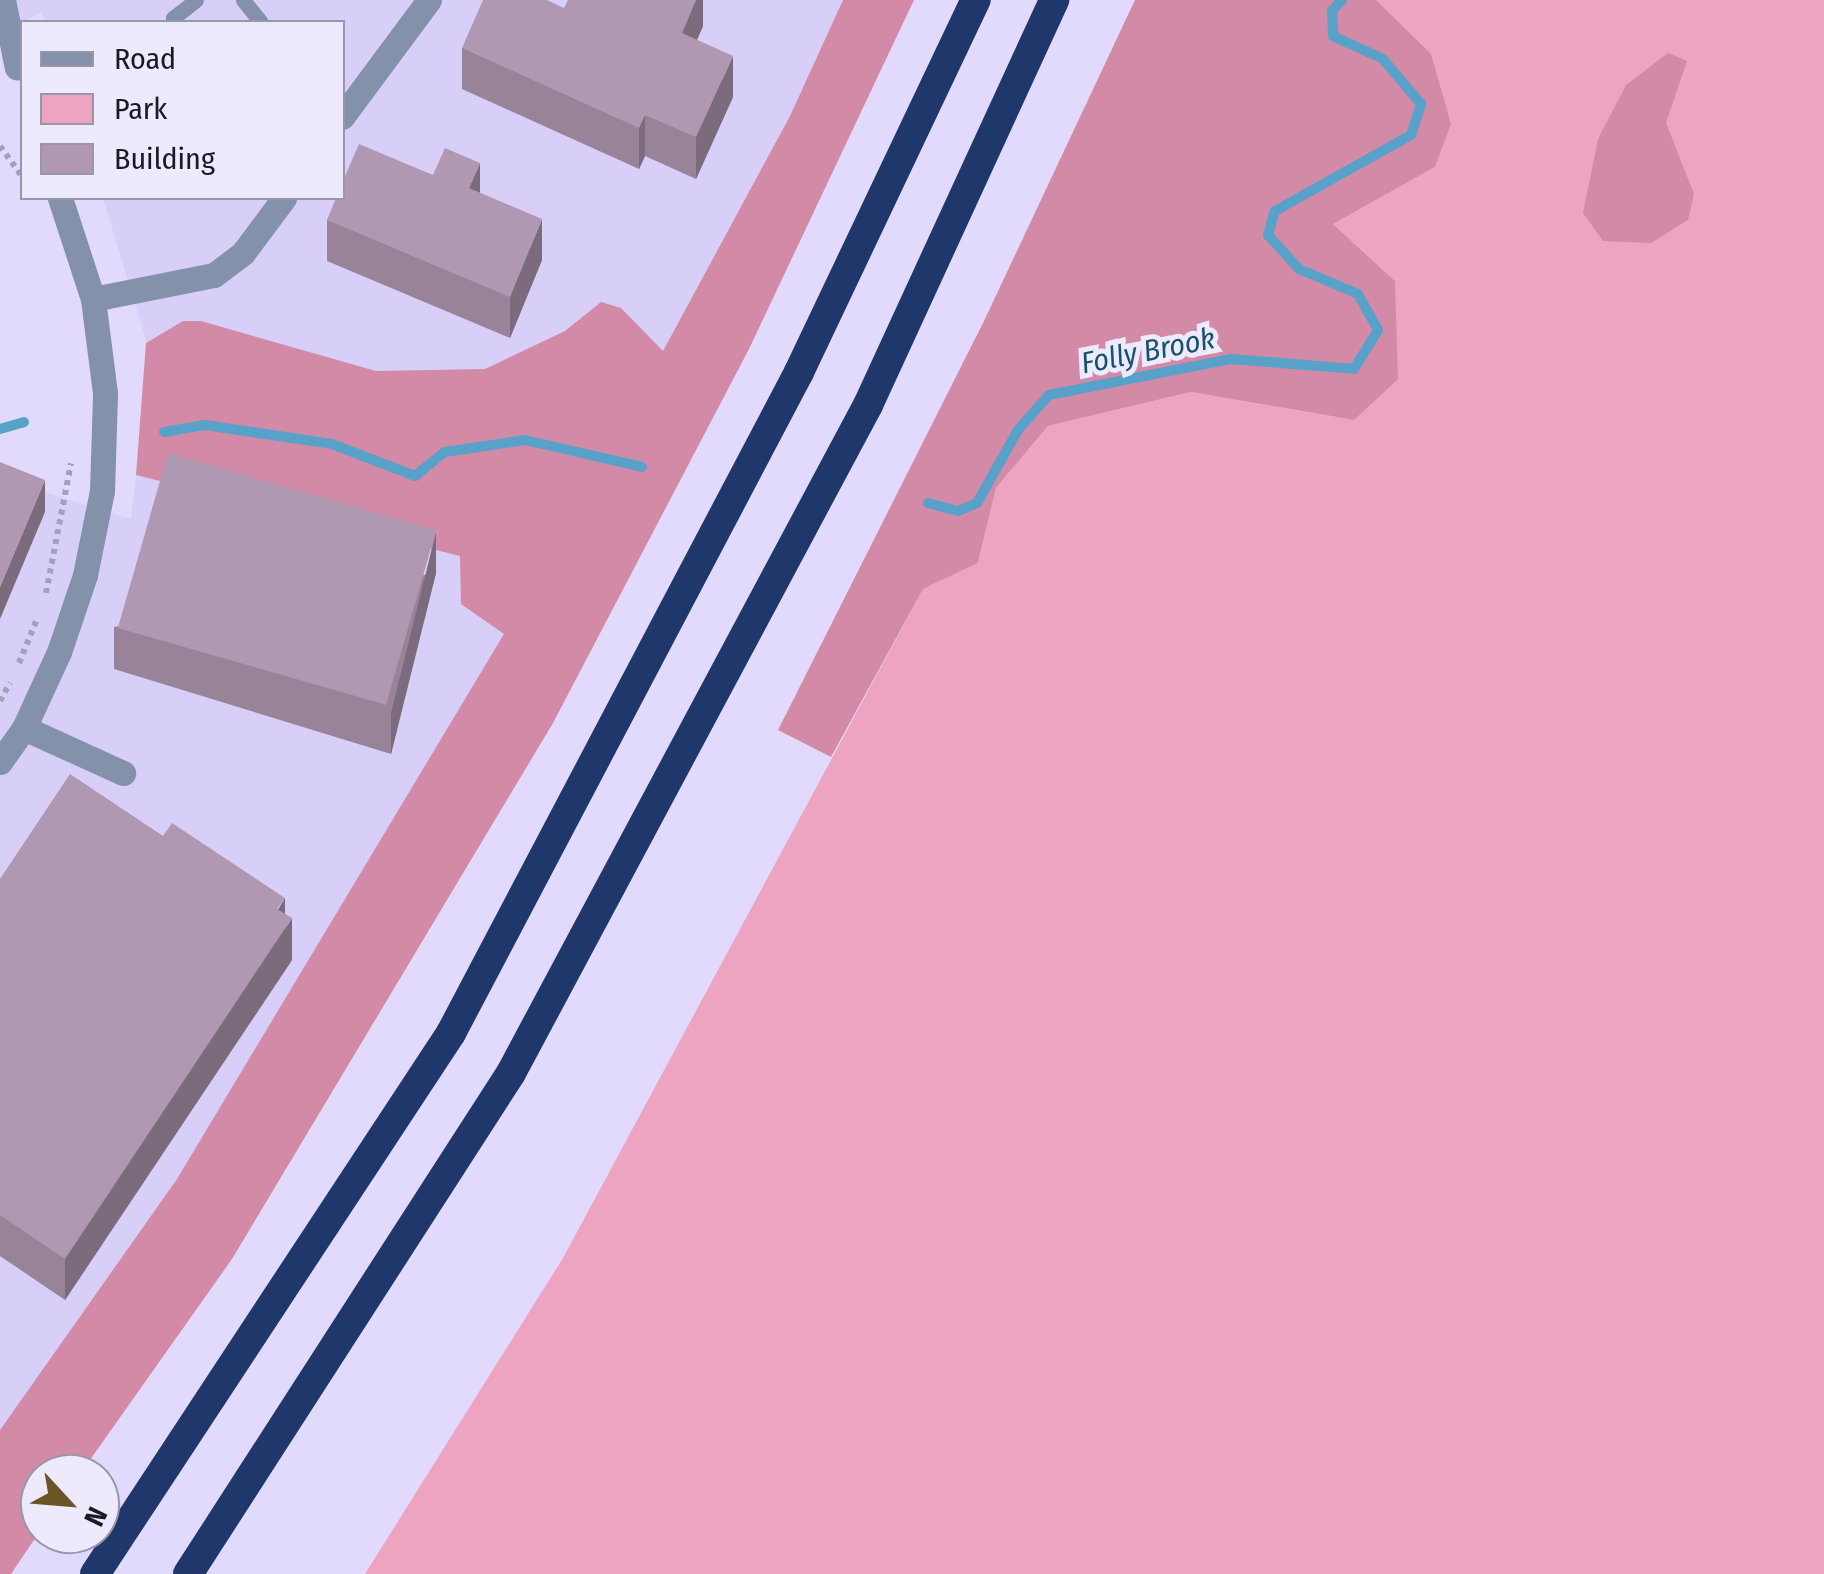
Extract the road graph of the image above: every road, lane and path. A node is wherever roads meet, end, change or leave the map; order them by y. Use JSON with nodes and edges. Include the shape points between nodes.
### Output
{"nodes":[{"id":1,"x":3,"y":0,"type":"edge"},
{"id":2,"x":196,"y":0,"type":"edge"},
{"id":3,"x":243,"y":0,"type":"edge"},
{"id":4,"x":429,"y":0,"type":"edge"},
{"id":5,"x":976,"y":0,"type":"edge"},
{"id":6,"x":1054,"y":0,"type":"edge"},
{"id":7,"x":174,"y":20,"type":"edge"},
{"id":8,"x":258,"y":20,"type":"edge"},
{"id":9,"x":0,"y":27,"type":"edge"},
{"id":10,"x":13,"y":76,"type":"edge"},
{"id":11,"x":345,"y":113,"type":"edge"},
{"id":12,"x":0,"y":146,"type":"edge"},
{"id":13,"x":20,"y":173,"type":"edge"},
{"id":14,"x":61,"y":200,"type":"edge"},
{"id":15,"x":283,"y":200,"type":"edge"},
{"id":16,"x":93,"y":300,"type":"junction"},
{"id":17,"x":72,"y":449,"type":"dead end"},
{"id":18,"x":0,"y":701,"type":"edge"},
{"id":19,"x":24,"y":728,"type":"junction"},
{"id":20,"x":0,"y":762,"type":"edge"},
{"id":21,"x":123,"y":773,"type":"dead end"},
{"id":22,"x":95,"y":1574,"type":"edge"},
{"id":23,"x":188,"y":1574,"type":"edge"}],
"edges":[{"from":1,"to":10,"type":"street"},
{"from":2,"to":7,"type":"lane"},
{"from":3,"to":8,"type":"lane"},
{"from":4,"to":11,"type":"street"},
{"from":5,"to":22,"type":"highway","via":[[799,372],[451,1033]]},
{"from":6,"to":23,"type":"highway","via":[[868,404],[511,1073]]},
{"from":9,"to":10,"type":"street"},
{"from":12,"to":13,"type":"path"},
{"from":14,"to":16,"type":"street"},
{"from":15,"to":16,"type":"street","via":[[243,253],[214,274]]},
{"from":16,"to":19,"type":"street","via":[[105,393],[102,491],[85,575]]},
{"from":17,"to":18,"type":"path","via":[[44,602]]},
{"from":19,"to":20,"type":"street"},
{"from":19,"to":21,"type":"street"}]}
